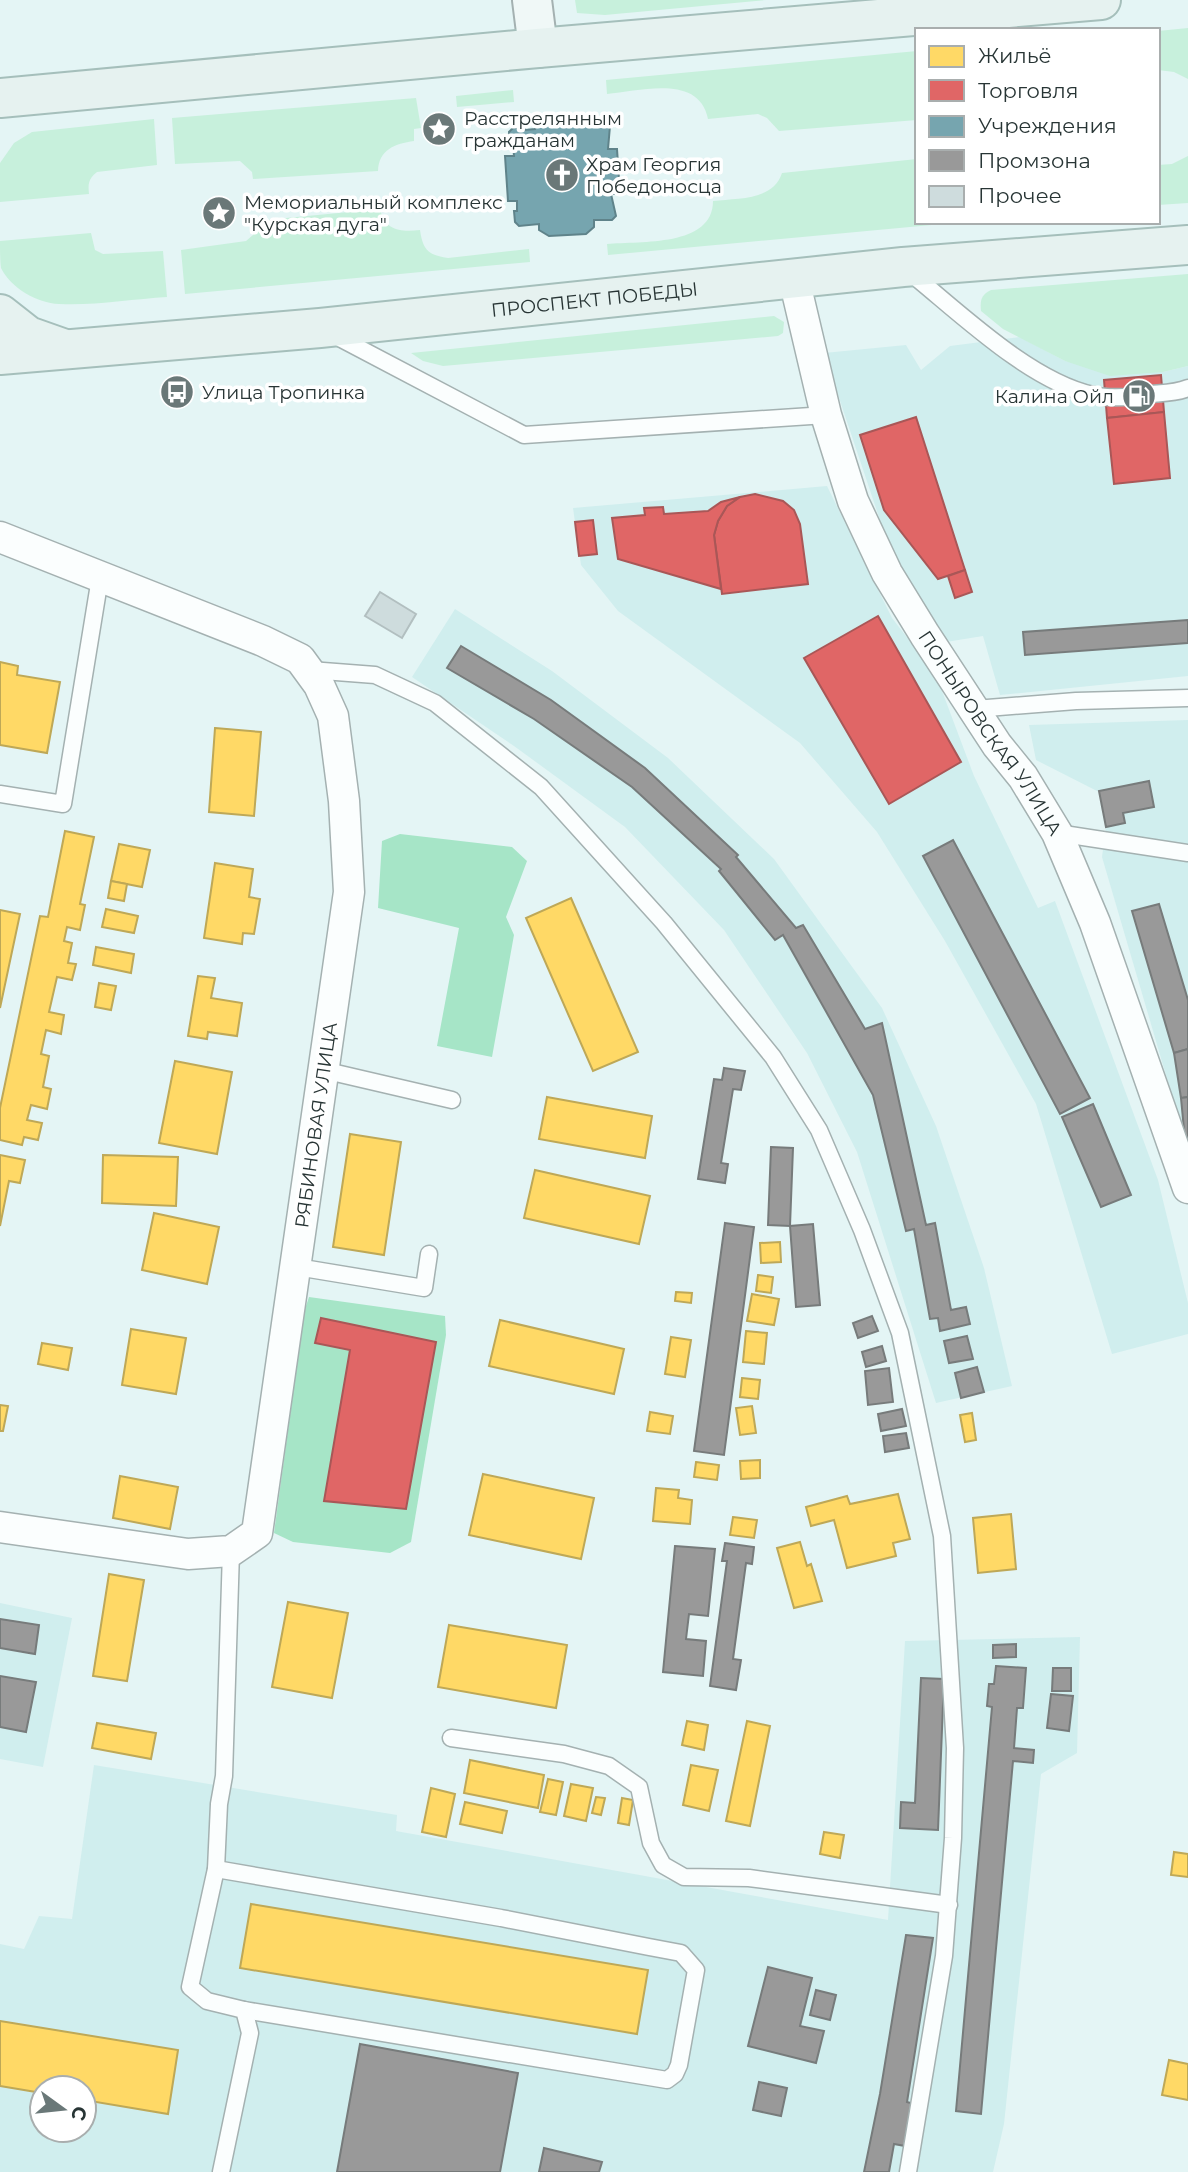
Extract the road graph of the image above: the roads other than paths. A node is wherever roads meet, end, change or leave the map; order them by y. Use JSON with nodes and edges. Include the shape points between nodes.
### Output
{"nodes":[{"id":1,"x":532,"y":0,"type":"edge"},
{"id":2,"x":1101,"y":0,"type":"edge"},
{"id":3,"x":538,"y":48,"type":"junction"},
{"id":4,"x":56,"y":93,"type":"junction"},
{"id":5,"x":0,"y":98,"type":"edge"},
{"id":6,"x":0,"y":126,"type":"edge"},
{"id":7,"x":1188,"y":245,"type":"edge"},
{"id":8,"x":903,"y":267,"type":"junction"},
{"id":9,"x":794,"y":279,"type":"junction"},
{"id":10,"x":0,"y":314,"type":"edge"},
{"id":11,"x":320,"y":328,"type":"junction"},
{"id":12,"x":68,"y":350,"type":"junction"},
{"id":13,"x":0,"y":355,"type":"edge"},
{"id":14,"x":1188,"y":388,"type":"edge"},
{"id":15,"x":826,"y":415,"type":"junction"},
{"id":16,"x":0,"y":537,"type":"edge"},
{"id":17,"x":100,"y":578,"type":"junction"},
{"id":18,"x":310,"y":670,"type":"junction"},
{"id":19,"x":1188,"y":698,"type":"edge"},
{"id":20,"x":975,"y":709,"type":"junction"},
{"id":21,"x":0,"y":794,"type":"edge"},
{"id":22,"x":1057,"y":833,"type":"junction"},
{"id":23,"x":1188,"y":853,"type":"edge"},
{"id":24,"x":323,"y":1070,"type":"junction"},
{"id":25,"x":452,"y":1100,"type":"dead end"},
{"id":26,"x":1186,"y":1179,"type":"edge"},
{"id":27,"x":429,"y":1254,"type":"dead end"},
{"id":28,"x":296,"y":1267,"type":"junction"},
{"id":29,"x":0,"y":1527,"type":"edge"},
{"id":30,"x":230,"y":1550,"type":"junction"},
{"id":31,"x":451,"y":1738,"type":"dead end"},
{"id":32,"x":216,"y":1869,"type":"junction"},
{"id":33,"x":949,"y":1905,"type":"junction"},
{"id":34,"x":244,"y":2010,"type":"junction"},
{"id":35,"x":221,"y":2172,"type":"edge"},
{"id":36,"x":908,"y":2172,"type":"edge"}],
"edges":[{"from":1,"to":3,"type":"main road"},
{"from":2,"to":3,"type":"main road"},
{"from":3,"to":4,"type":"main road"},
{"from":4,"to":5,"type":"main road"},
{"from":4,"to":6,"type":"main road","via":[[20,110]]},
{"from":7,"to":8,"type":"main road","name":"ПРОСПЕКТ ПОБЕДЫ"},
{"from":8,"to":9,"type":"main road","name":"ПРОСПЕКТ ПОБЕДЫ"},
{"from":8,"to":14,"type":"lane","via":[[999,345],[1078,391],[1096,396],[1139,396]]},
{"from":9,"to":11,"type":"main road","name":"ПРОСПЕКТ ПОБЕДЫ"},
{"from":9,"to":15,"type":"street","name":"ПОНЫРОВСКАЯ УЛИЦА"},
{"from":10,"to":12,"type":"main road","via":[[28,336]]},
{"from":11,"to":12,"type":"main road","name":"ПРОСПЕКТ ПОБЕДЫ"},
{"from":11,"to":15,"type":"lane","via":[[524,435]]},
{"from":12,"to":13,"type":"main road","name":"ПРОСПЕКТ ПОБЕДЫ"},
{"from":15,"to":20,"type":"street","name":"ПОНЫРОВСКАЯ УЛИЦА","via":[[853,500],[887,573]]},
{"from":16,"to":17,"type":"street"},
{"from":17,"to":18,"type":"street","via":[[263,641],[300,659]]},
{"from":17,"to":21,"type":"lane","via":[[63,804]]},
{"from":18,"to":24,"type":"street","name":"РЯБИНОВАЯ УЛИЦА","via":[[333,716],[349,892]]},
{"from":18,"to":33,"type":"lane","via":[[375,675],[435,703],[541,787],[664,923],[773,1057],[819,1130],[900,1334],[942,1536],[956,1748]]},
{"from":19,"to":20,"type":"lane"},
{"from":20,"to":22,"type":"street","name":"ПОНЫРОВСКАЯ УЛИЦА"},
{"from":22,"to":23,"type":"lane"},
{"from":22,"to":26,"type":"street","name":"ПОНЫРОВСКАЯ УЛИЦА","via":[[1095,923]]},
{"from":24,"to":25,"type":"lane"},
{"from":24,"to":28,"type":"street","name":"РЯБИНОВАЯ УЛИЦА"},
{"from":27,"to":28,"type":"lane","via":[[425,1289]]},
{"from":28,"to":30,"type":"street","name":"РЯБИНОВАЯ УЛИЦА","via":[[257,1533]]},
{"from":29,"to":30,"type":"street","via":[[188,1554]]},
{"from":30,"to":32,"type":"lane","via":[[224,1776]]},
{"from":31,"to":33,"type":"lane","via":[[564,1754],[609,1766],[639,1787],[651,1843],[663,1865],[684,1877],[749,1878]]},
{"from":32,"to":34,"type":"lane","via":[[190,1987],[207,2001]]},
{"from":32,"to":34,"type":"lane","via":[[649,1947],[681,1954],[696,1970],[679,2065],[667,2080]]},
{"from":33,"to":36,"type":"lane"},
{"from":34,"to":35,"type":"lane","via":[[250,2033]]}]}
